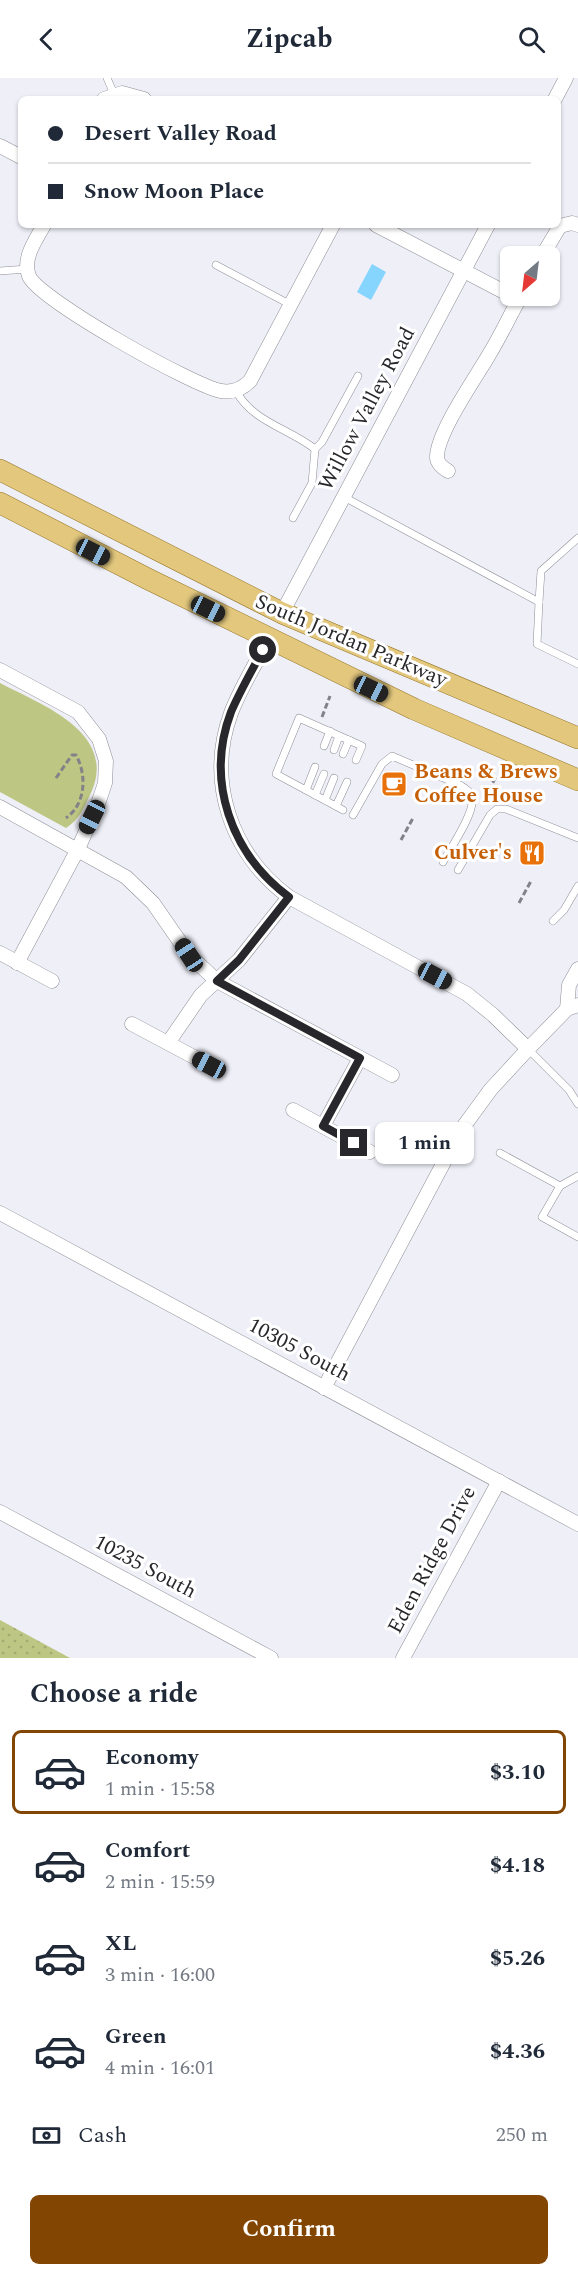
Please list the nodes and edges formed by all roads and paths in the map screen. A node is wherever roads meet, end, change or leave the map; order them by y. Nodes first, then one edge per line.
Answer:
1 (107, 78) edge
2 (566, 78) edge
3 (109, 96) edge
4 (114, 96) edge
5 (138, 96) edge
6 (557, 96) edge
7 (0, 146) edge
8 (18, 155) edge
9 (578, 225) edge
10 (561, 226) edge
11 (42, 228) edge
12 (331, 228) edge
13 (382, 228) edge
14 (486, 228) edge
15 (559, 228) edge
16 (548, 246) edge
17 (216, 265) dead end
18 (27, 269) junction
19 (0, 271) edge
20 (464, 271) junction
21 (500, 289) edge
22 (291, 305) junction
23 (511, 306) edge
24 (358, 376) dead end
25 (236, 391) junction
26 (315, 449) junction
27 (0, 470) edge
28 (448, 471) dead end
29 (344, 497) junction
30 (0, 503) edge
31 (293, 518) dead end
32 (578, 538) edge
33 (539, 602) junction
34 (282, 613) junction
35 (269, 639) junction
36 (578, 664) edge
37 (0, 670) edge
38 (330, 696) dead end
39 (321, 717) dead end
40 (330, 731) junction
41 (339, 736) junction
42 (578, 738) edge
43 (349, 740) junction
44 (324, 746) dead end
45 (334, 750) dead end
46 (343, 754) dead end
47 (356, 760) dead end
48 (315, 767) dead end
49 (324, 774) dead end
50 (56, 778) dead end
51 (334, 778) dead end
52 (578, 780) edge
53 (347, 782) dead end
54 (306, 790) junction
55 (315, 795) junction
56 (325, 800) junction
57 (0, 807) edge
58 (353, 815) dead end
59 (66, 818) dead end
60 (413, 818) dead end
61 (578, 838) edge
62 (401, 840) dead end
63 (78, 849) junction
64 (443, 862) dead end
65 (458, 870) dead end
66 (531, 881) dead end
67 (578, 886) edge
68 (289, 897) junction
69 (519, 903) dead end
70 (553, 921) dead end
71 (0, 953) edge
72 (17, 963) junction
73 (578, 969) edge
74 (52, 981) dead end
75 (217, 981) junction
76 (572, 1007) edge
77 (132, 1024) dead end
78 (168, 1043) junction
79 (528, 1049) junction
80 (360, 1058) junction
81 (209, 1065) dead end
82 (393, 1075) dead end
83 (578, 1104) edge
84 (293, 1110) dead end
85 (323, 1126) junction
86 (370, 1152) dead end
87 (500, 1153) dead end
88 (578, 1176) edge
89 (560, 1186) junction
90 (0, 1213) edge
91 (578, 1237) edge
92 (324, 1388) junction
93 (499, 1481) junction
94 (0, 1512) edge
95 (578, 1524) edge
96 (271, 1658) edge
97 (403, 1658) edge

1 - 3 lane
2 - 6 street
4 - 5 street
7 - 8 street
9 - 10 street
11 - 18 street
12 - 22 street
13 - 20 street
14 - 20 street, Willow Valley Road
15 - 16 street
17 - 22 lane
18 - 19 lane
18 - 25 street
20 - 21 street
20 - 29 street, Willow Valley Road
22 - 25 street
23 - 28 street
24 - 26 lane
25 - 26 lane
26 - 31 lane
27 - 34 main road, South Jordan Parkway
29 - 33 lane
29 - 34 street, Willow Valley Road
30 - 35 main road, South Jordan Parkway
32 - 33 lane
33 - 36 lane
34 - 42 main road, South Jordan Parkway
35 - 52 main road, South Jordan Parkway
35 - 68 street
37 - 63 street
38 - 39 path
40 - 41 lane
40 - 44 lane
40 - 54 lane
41 - 43 lane
41 - 45 lane
43 - 46 lane
43 - 47 lane
48 - 54 lane
49 - 55 lane
50 - 59 path
51 - 56 lane
53 - 56 lane
54 - 55 lane
55 - 56 lane
57 - 63 street
58 - 64 lane
60 - 62 path
61 - 65 lane
63 - 72 street
63 - 75 street
66 - 69 path
67 - 70 lane
68 - 75 street
68 - 79 street
71 - 72 street
72 - 74 street
73 - 76 street
75 - 78 street
75 - 80 street
76 - 79 street
77 - 78 street
78 - 81 street
79 - 83 lane
79 - 92 street
80 - 82 street
80 - 85 street
84 - 85 street
85 - 86 street
87 - 89 lane
88 - 89 lane
89 - 91 lane
90 - 92 street, 10305 South
92 - 93 street, 10305 South
93 - 95 street, 10305 South
93 - 97 street, Eden Ridge Drive
94 - 96 street, 10235 South

